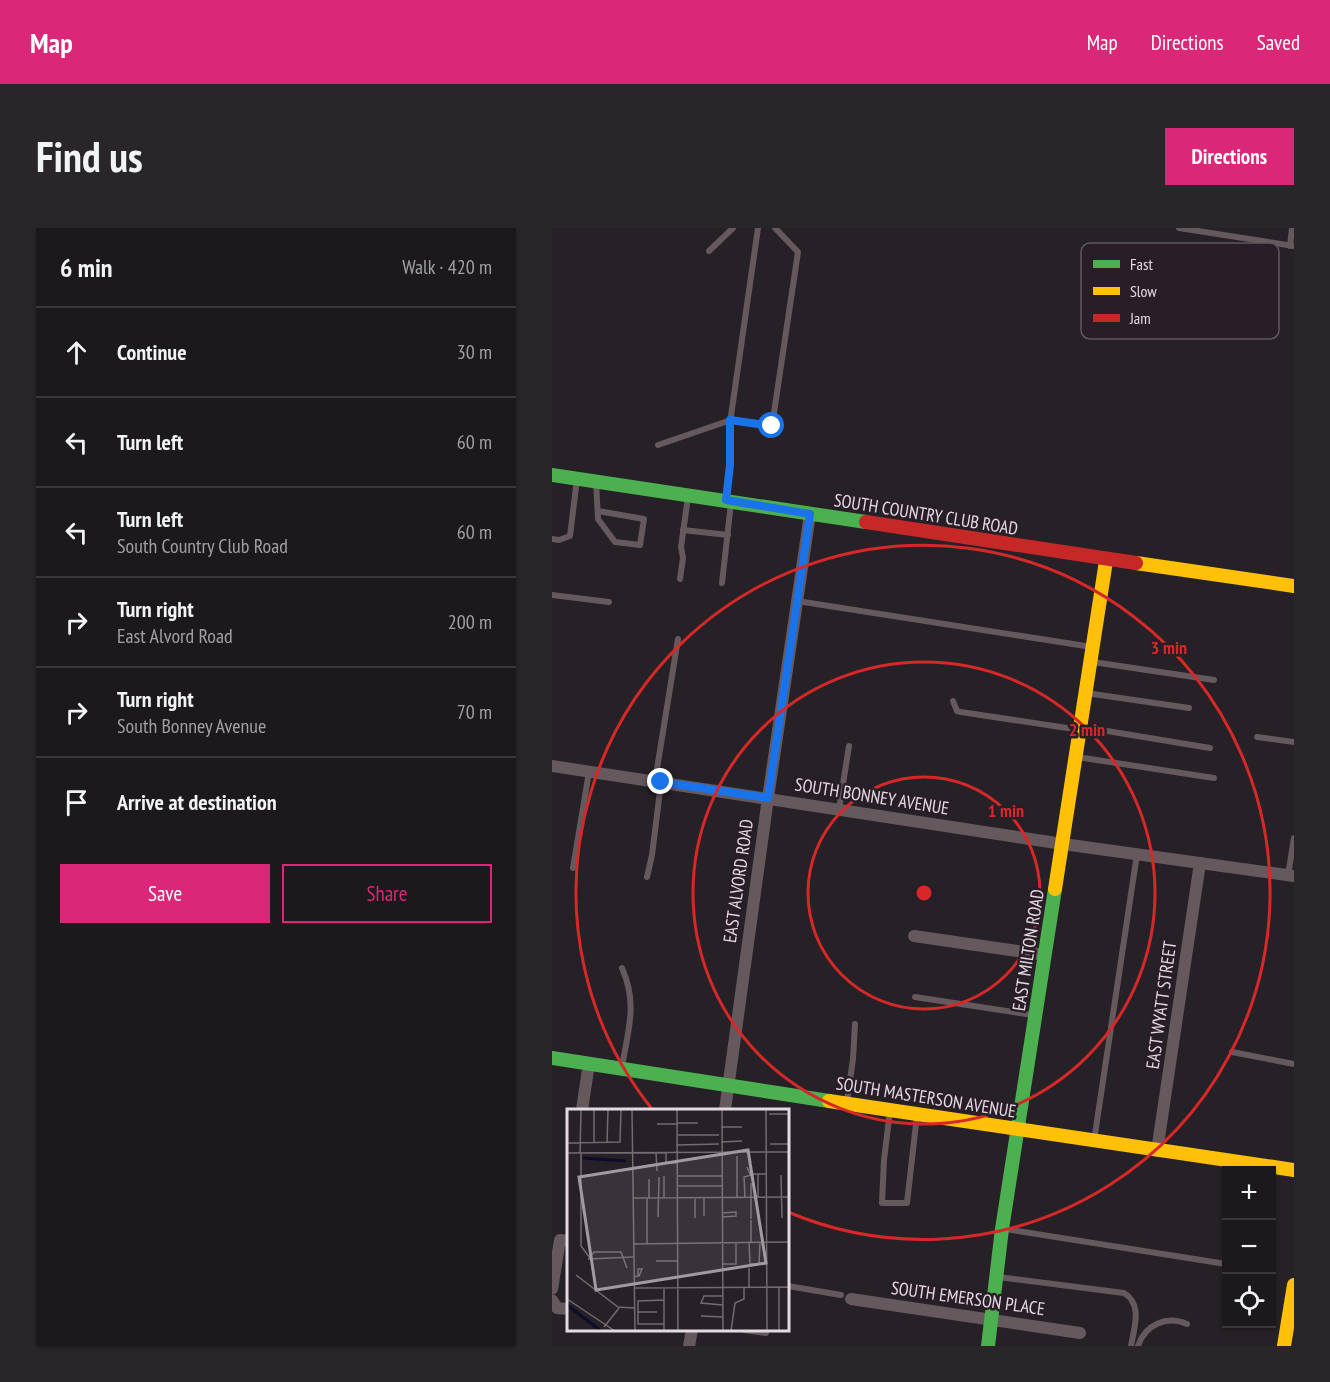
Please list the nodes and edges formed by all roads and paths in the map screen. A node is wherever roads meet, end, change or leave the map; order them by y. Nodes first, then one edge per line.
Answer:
1 (733, 228) edge
2 (758, 228) edge
3 (775, 228) edge
4 (1179, 228) edge
5 (1292, 228) edge
6 (1273, 243) edge
7 (1292, 246) edge
8 (709, 251) dead end
9 (730, 420) junction
10 (658, 445) dead end
11 (552, 475) edge
12 (577, 478) junction
13 (596, 482) junction
14 (688, 495) junction
15 (728, 501) junction
16 (598, 511) junction
17 (810, 514) junction
18 (683, 530) junction
19 (728, 535) junction
20 (552, 539) edge
21 (1106, 561) junction
22 (680, 579) dead end
23 (722, 583) dead end
24 (1294, 586) edge
25 (552, 595) edge
26 (797, 601) junction
27 (609, 602) dead end
28 (678, 639) dead end
29 (1093, 647) junction
30 (1091, 662) junction
31 (1214, 680) dead end
32 (1086, 693) junction
33 (953, 701) dead end
34 (1189, 708) dead end
35 (1080, 729) junction
36 (1257, 737) dead end
37 (1294, 742) edge
38 (849, 746) dead end
39 (1210, 748) dead end
40 (1076, 757) junction
41 (552, 766) edge
42 (589, 771) junction
43 (1214, 778) dead end
44 (658, 782) junction
45 (768, 798) junction
46 (839, 809) junction
47 (1294, 838) edge
48 (1063, 844) junction
49 (1137, 854) junction
50 (1200, 863) junction
51 (573, 868) dead end
52 (1292, 869) edge
53 (647, 877) dead end
54 (914, 936) dead end
55 (1045, 954) junction
56 (622, 968) dead end
57 (915, 997) dead end
58 (1036, 1015) junction
59 (855, 1024) dead end
60 (1232, 1052) dead end
61 (552, 1058) edge
62 (589, 1063) junction
63 (1294, 1064) edge
64 (622, 1068) junction
65 (729, 1085) junction
66 (846, 1104) junction
67 (582, 1109) edge
68 (725, 1109) edge
69 (890, 1111) junction
70 (918, 1115) junction
71 (1018, 1129) junction
72 (1094, 1141) junction
73 (1158, 1151) junction
74 (1294, 1170) edge
75 (1002, 1229) junction
76 (567, 1241) edge
77 (1222, 1263) edge
78 (997, 1277) junction
79 (1294, 1285) edge
80 (789, 1286) edge
81 (552, 1289) edge
82 (846, 1297) joint
83 (552, 1300) edge
84 (567, 1310) edge
85 (992, 1320) junction
86 (1187, 1324) dead end
87 (692, 1331) edge
88 (754, 1331) edge
89 (765, 1333) dead end
90 (1080, 1333) dead end
91 (689, 1346) edge
92 (988, 1346) edge
93 (1131, 1346) edge
94 (1138, 1346) edge
95 (1284, 1346) edge

1 - 8 lane
2 - 9 lane
3 - 9 lane
4 - 6 lane
5 - 7 lane
9 - 10 lane
9 - 15 lane
11 - 12 street, SOUTH COUNTRY CLUB ROAD
12 - 13 street, SOUTH COUNTRY CLUB ROAD
12 - 20 lane
13 - 14 street, SOUTH COUNTRY CLUB ROAD
13 - 16 lane
14 - 15 street, SOUTH COUNTRY CLUB ROAD
14 - 18 lane
15 - 17 street, SOUTH COUNTRY CLUB ROAD
15 - 19 lane
16 - 16 lane
17 - 21 street, SOUTH COUNTRY CLUB ROAD
17 - 26 street, EAST ALVORD ROAD
18 - 19 lane
18 - 22 lane
19 - 23 lane
21 - 24 street, SOUTH COUNTRY CLUB ROAD
21 - 29 street, EAST MILTON ROAD
25 - 27 lane
26 - 29 lane
26 - 45 street, EAST ALVORD ROAD
28 - 44 lane
29 - 30 street, EAST MILTON ROAD
30 - 31 lane
30 - 32 street, EAST MILTON ROAD
32 - 34 lane
32 - 35 street, EAST MILTON ROAD
33 - 35 lane
35 - 39 lane
35 - 40 street, EAST MILTON ROAD
36 - 37 lane
38 - 46 lane
40 - 43 lane
40 - 48 street, EAST MILTON ROAD
41 - 42 street, SOUTH BONNEY AVENUE
42 - 44 street, SOUTH BONNEY AVENUE
42 - 51 lane
44 - 45 street, SOUTH BONNEY AVENUE
44 - 53 lane
45 - 46 street, SOUTH BONNEY AVENUE
45 - 65 street, EAST ALVORD ROAD
46 - 48 street, SOUTH BONNEY AVENUE
47 - 52 lane
48 - 49 street, SOUTH BONNEY AVENUE
48 - 55 street, EAST MILTON ROAD
49 - 50 street, SOUTH BONNEY AVENUE
49 - 72 lane
50 - 52 street, SOUTH BONNEY AVENUE
50 - 73 street, EAST WYATT STREET
54 - 55 street
55 - 58 street, EAST MILTON ROAD
56 - 64 lane
57 - 58 lane
58 - 71 street, EAST MILTON ROAD
59 - 66 lane
60 - 63 lane
61 - 62 street, SOUTH MASTERSON AVENUE
62 - 64 street, SOUTH MASTERSON AVENUE
62 - 67 street
64 - 65 street, SOUTH MASTERSON AVENUE
65 - 66 street, SOUTH MASTERSON AVENUE
65 - 68 street, EAST ALVORD ROAD
66 - 69 street, SOUTH MASTERSON AVENUE
69 - 70 street, SOUTH MASTERSON AVENUE
69 - 70 lane
70 - 71 street, SOUTH MASTERSON AVENUE
71 - 72 street, SOUTH MASTERSON AVENUE
71 - 75 street, EAST MILTON ROAD
72 - 73 street, SOUTH MASTERSON AVENUE
73 - 74 street, SOUTH MASTERSON AVENUE
75 - 77 lane
75 - 78 street, EAST MILTON ROAD
76 - 81 street
78 - 85 street, EAST MILTON ROAD
78 - 93 lane
79 - 95 street
80 - 82 lane
82 - 85 street, SOUTH EMERSON PLACE
83 - 84 street
85 - 90 street, SOUTH EMERSON PLACE
85 - 92 street, EAST MILTON ROAD
86 - 94 lane
87 - 91 street
88 - 89 lane

